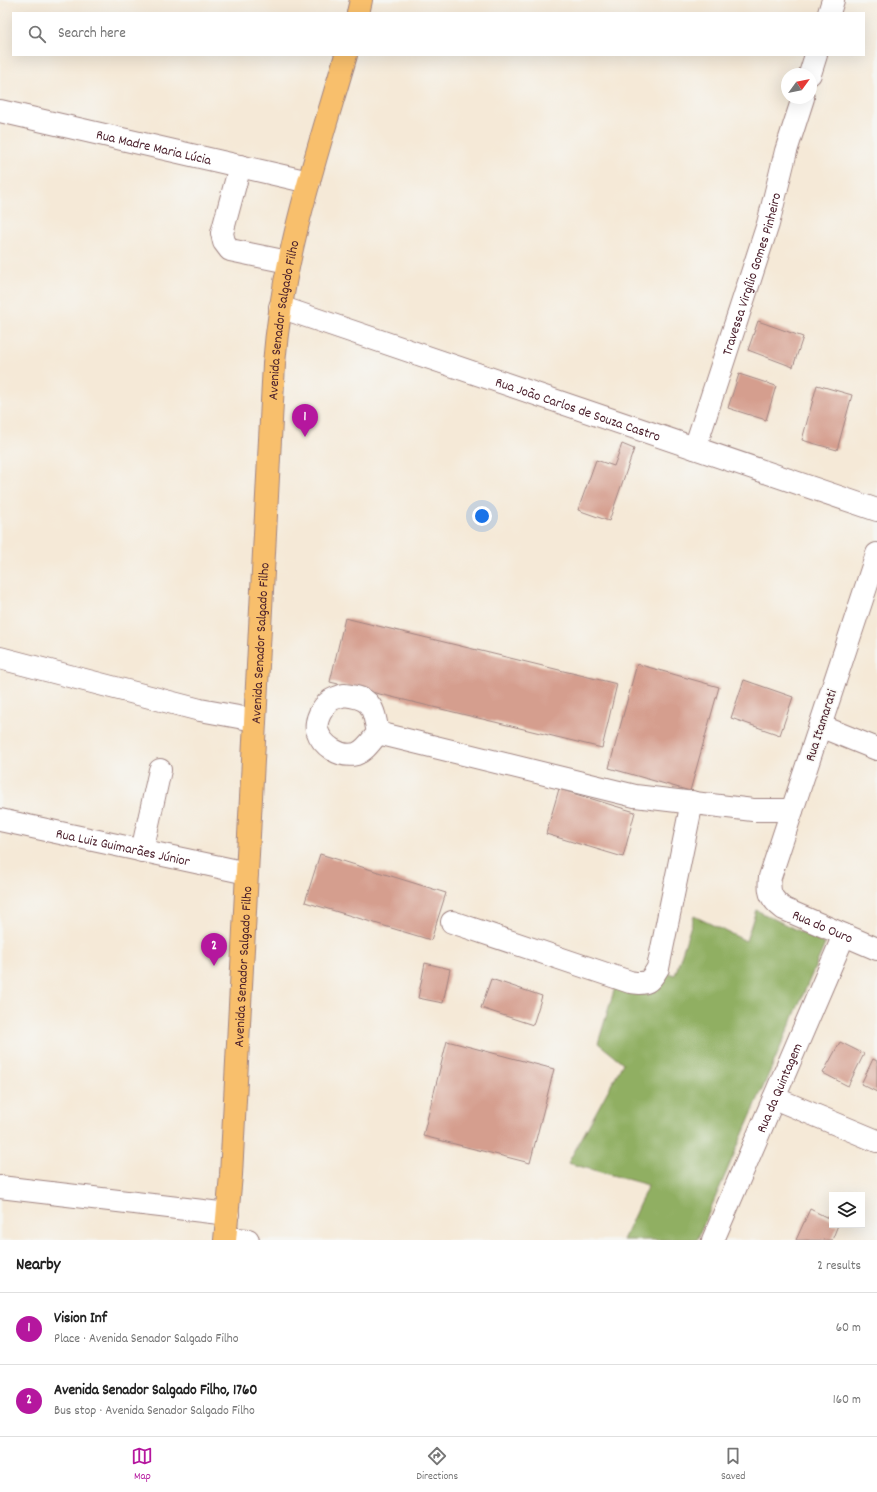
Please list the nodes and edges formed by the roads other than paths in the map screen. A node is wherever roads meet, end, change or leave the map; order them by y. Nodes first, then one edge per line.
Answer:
1 (361, 0) edge
2 (834, 0) edge
3 (358, 12) edge
4 (829, 12) edge
5 (346, 56) edge
6 (816, 56) edge
7 (812, 68) edge
8 (801, 104) edge
9 (0, 111) edge
10 (240, 166) junction
11 (309, 182) junction
12 (288, 262) junction
13 (280, 307) junction
14 (695, 448) junction
15 (877, 510) edge
16 (877, 554) edge
17 (0, 658) edge
18 (255, 720) junction
19 (820, 726) junction
20 (378, 733) dead end
21 (877, 749) edge
22 (160, 770) dead end
23 (692, 802) junction
24 (792, 810) junction
25 (0, 820) edge
26 (142, 850) junction
27 (247, 873) junction
28 (772, 897) joint
29 (452, 922) dead end
30 (844, 935) junction
31 (877, 949) edge
32 (774, 1098) junction
33 (877, 1141) edge
34 (0, 1187) edge
35 (228, 1214) junction
36 (226, 1239) edge
37 (248, 1240) edge
38 (713, 1240) edge

1 - 3 main road
2 - 4 street
5 - 11 main road, Avenida Senador Salgado Filho
6 - 7 street
8 - 14 street, Travessa Virgílio Gomes Pinheiro
9 - 10 street, Rua Madre Maria Lúcia
10 - 11 street, Rua Madre Maria Lúcia
10 - 12 street
11 - 12 main road, Avenida Senador Salgado Filho
12 - 13 main road, Avenida Senador Salgado Filho
13 - 14 street, Rua João Carlos de Souza Castro
13 - 18 main road, Avenida Senador Salgado Filho
14 - 15 street, Rua João Carlos de Souza Castro
16 - 19 street, Rua Itamarati
17 - 18 street
18 - 27 main road, Avenida Senador Salgado Filho
19 - 21 street
19 - 24 street, Rua Itamarati
20 - 23 street
22 - 26 street
23 - 24 street
23 - 29 street
24 - 28 street, Rua Itamarati
25 - 26 street, Rua Luiz Guimarães Júnior
26 - 27 street, Rua Luiz Guimarães Júnior
27 - 35 main road, Avenida Senador Salgado Filho
28 - 30 street, Rua do Ouro
30 - 31 street, Rua do Ouro
30 - 32 street, Rua da Quintagem
32 - 33 street
32 - 38 street, Rua da Quintagem
34 - 35 street
35 - 36 main road, Avenida Senador Salgado Filho
36 - 37 street

